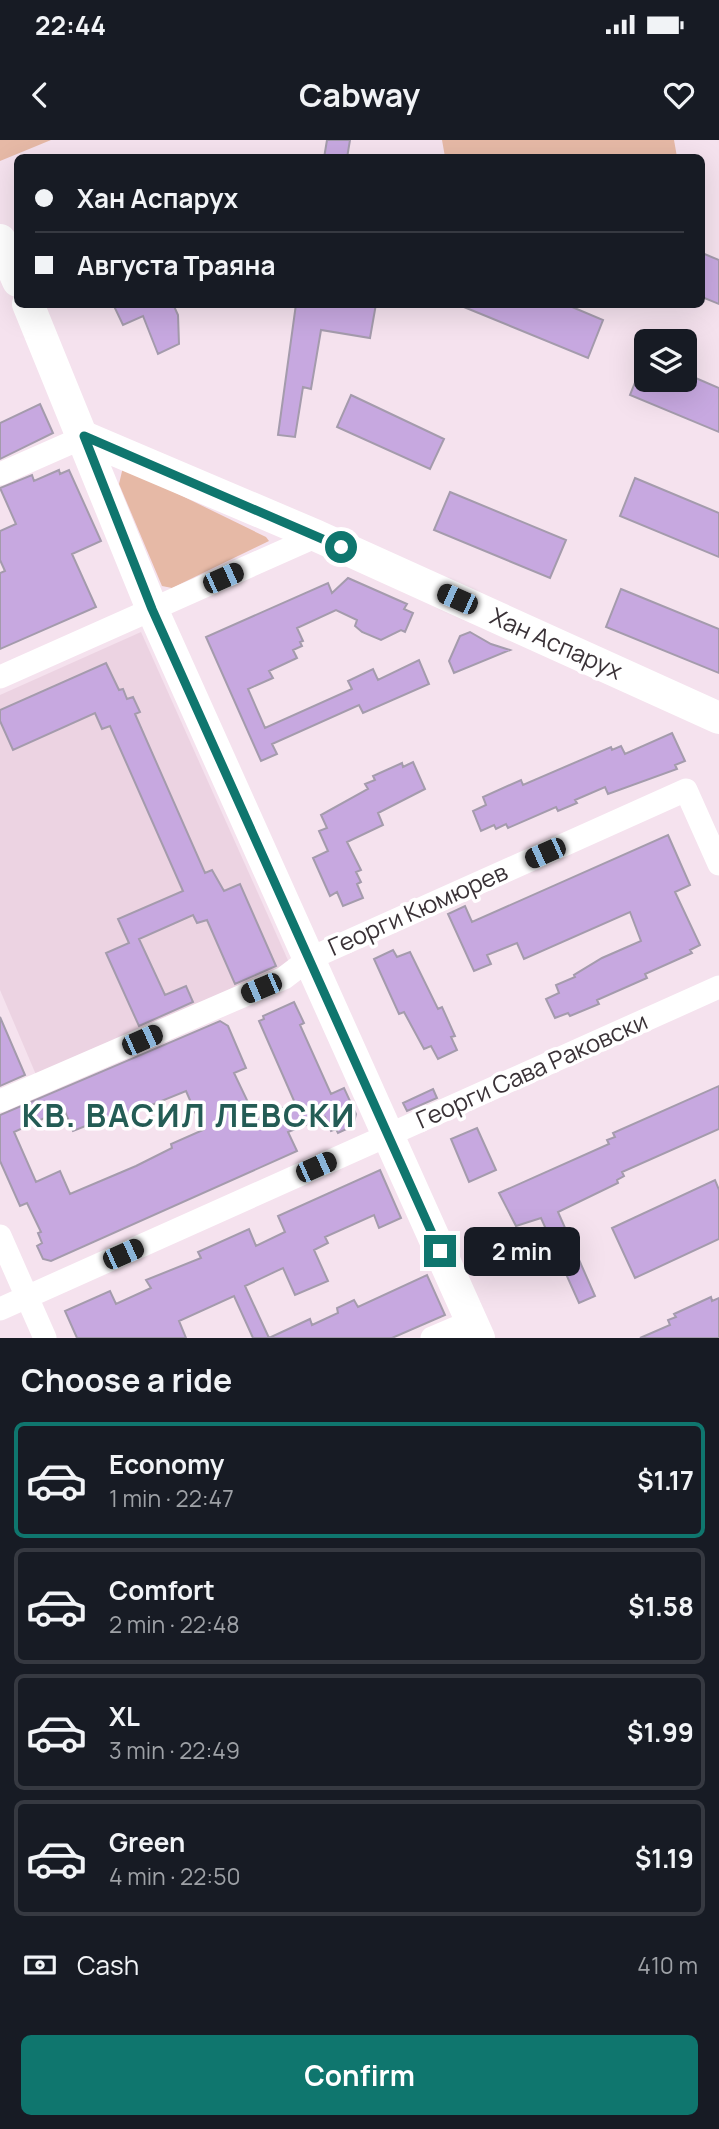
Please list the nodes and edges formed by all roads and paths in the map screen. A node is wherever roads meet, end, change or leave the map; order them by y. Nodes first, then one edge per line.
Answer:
1 (30, 308) edge
2 (84, 436) junction
3 (0, 474) edge
4 (317, 536) junction
5 (152, 609) junction
6 (0, 677) edge
7 (719, 718) edge
8 (719, 864) edge
9 (309, 959) junction
10 (719, 987) edge
11 (0, 1101) edge
12 (388, 1135) junction
13 (0, 1236) edge
14 (27, 1297) junction
15 (0, 1309) edge
16 (475, 1329) edge
17 (45, 1338) edge
18 (432, 1338) edge

1 - 2 street
2 - 3 street
2 - 4 street, Хан Аспарух
2 - 5 street
4 - 5 street
4 - 7 street, Хан Аспарух
5 - 6 street
5 - 9 street
8 - 9 street, Георги Кюмюрев
9 - 11 street, Георги Кюмюрев
9 - 12 street
10 - 12 street, Георги Сава Раковски
12 - 14 street, Георги Сава Раковски
12 - 16 street
13 - 14 street
14 - 15 street, Георги Сава Раковски
14 - 17 street
16 - 18 street

